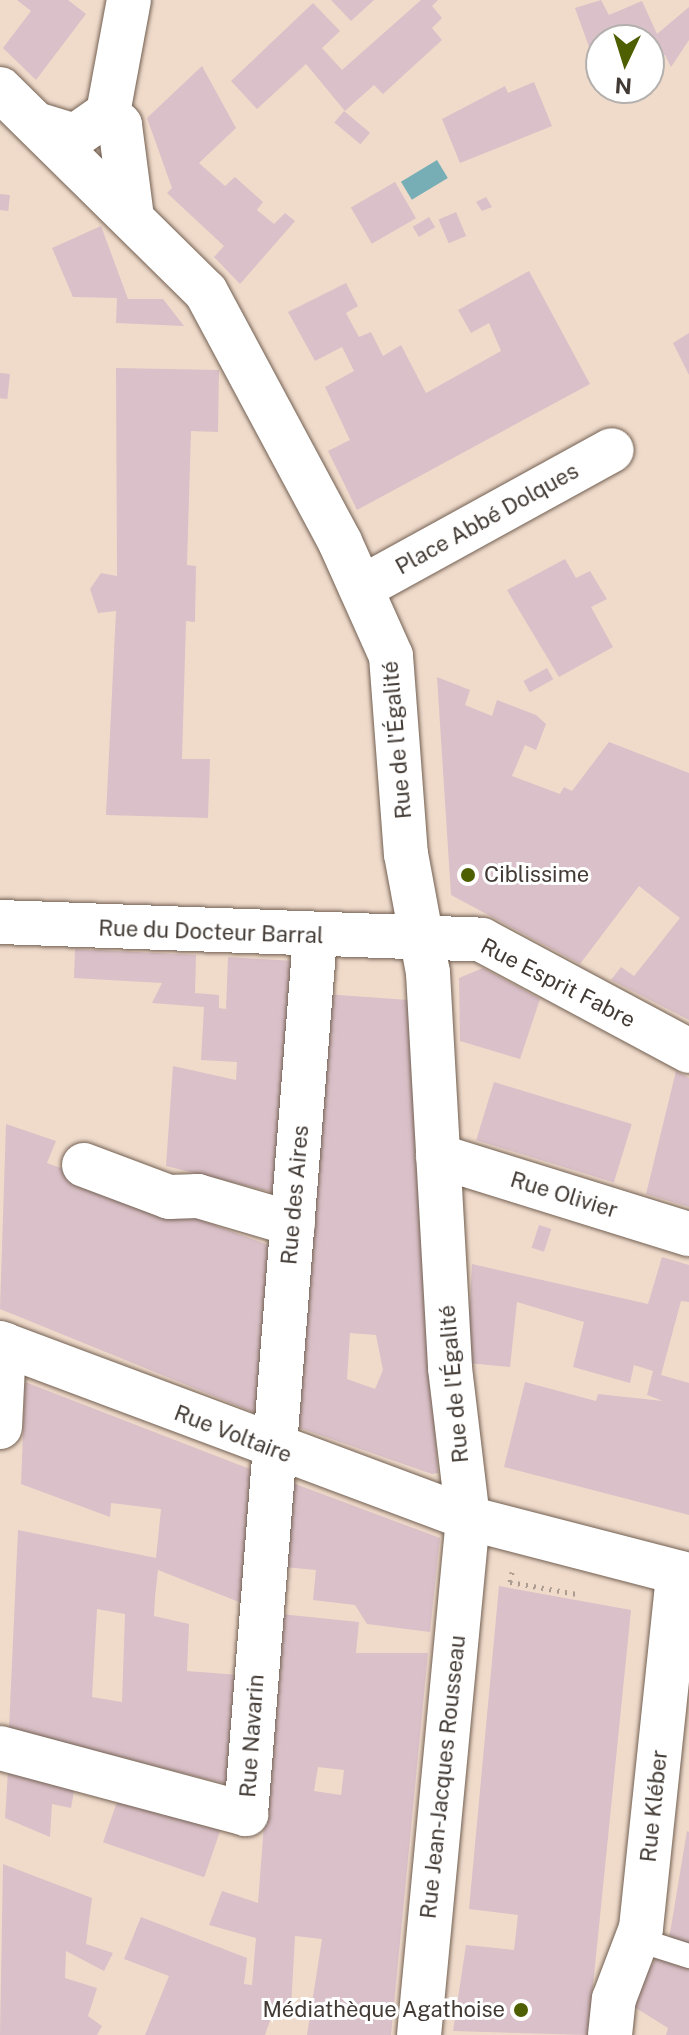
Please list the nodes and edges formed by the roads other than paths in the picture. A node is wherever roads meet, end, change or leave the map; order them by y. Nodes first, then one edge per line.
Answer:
1 (129, 0) edge
2 (0, 89) edge
3 (108, 113) junction
4 (36, 124) junction
5 (132, 218) junction
6 (612, 450) dead end
7 (361, 588) junction
8 (0, 922) edge
9 (315, 938) junction
10 (421, 938) junction
11 (689, 1051) edge
12 (438, 1156) junction
13 (84, 1165) dead end
14 (293, 1224) junction
15 (689, 1234) edge
16 (2, 1344) edge
17 (0, 1427) edge
18 (273, 1451) junction
19 (468, 1518) junction
20 (684, 1574) edge
21 (0, 1748) edge
22 (673, 1789) edge
23 (636, 1939) junction
24 (689, 1956) edge
25 (419, 2035) edge
26 (610, 2035) edge

1 - 3 street
2 - 4 street, Rue de l'Égalité
3 - 4 street
3 - 5 street
4 - 5 street, Rue de l'Égalité
5 - 7 street, Rue de l'Égalité
6 - 7 street, Place Abbé Dolques
7 - 10 street, Rue de l'Égalité
8 - 9 street, Rue du Docteur Barral
9 - 10 street, Rue du Docteur Barral
9 - 14 street, Rue des Aires
10 - 11 street, Rue Esprit Fabre
10 - 12 street, Rue de l'Égalité
12 - 15 street, Rue Olivier
12 - 19 street, Rue de l'Égalité
13 - 14 street
14 - 18 street, Rue des Aires
16 - 17 street
16 - 18 street, Rue Voltaire
18 - 19 street, Rue Voltaire
18 - 21 street, Rue Navarin
19 - 20 street, Rue Voltaire
19 - 25 street, Rue Jean-Jacques Rousseau
20 - 22 street, Rue Kléber
22 - 23 street, Rue Kléber
23 - 24 lane
23 - 26 street, Rue Kléber

